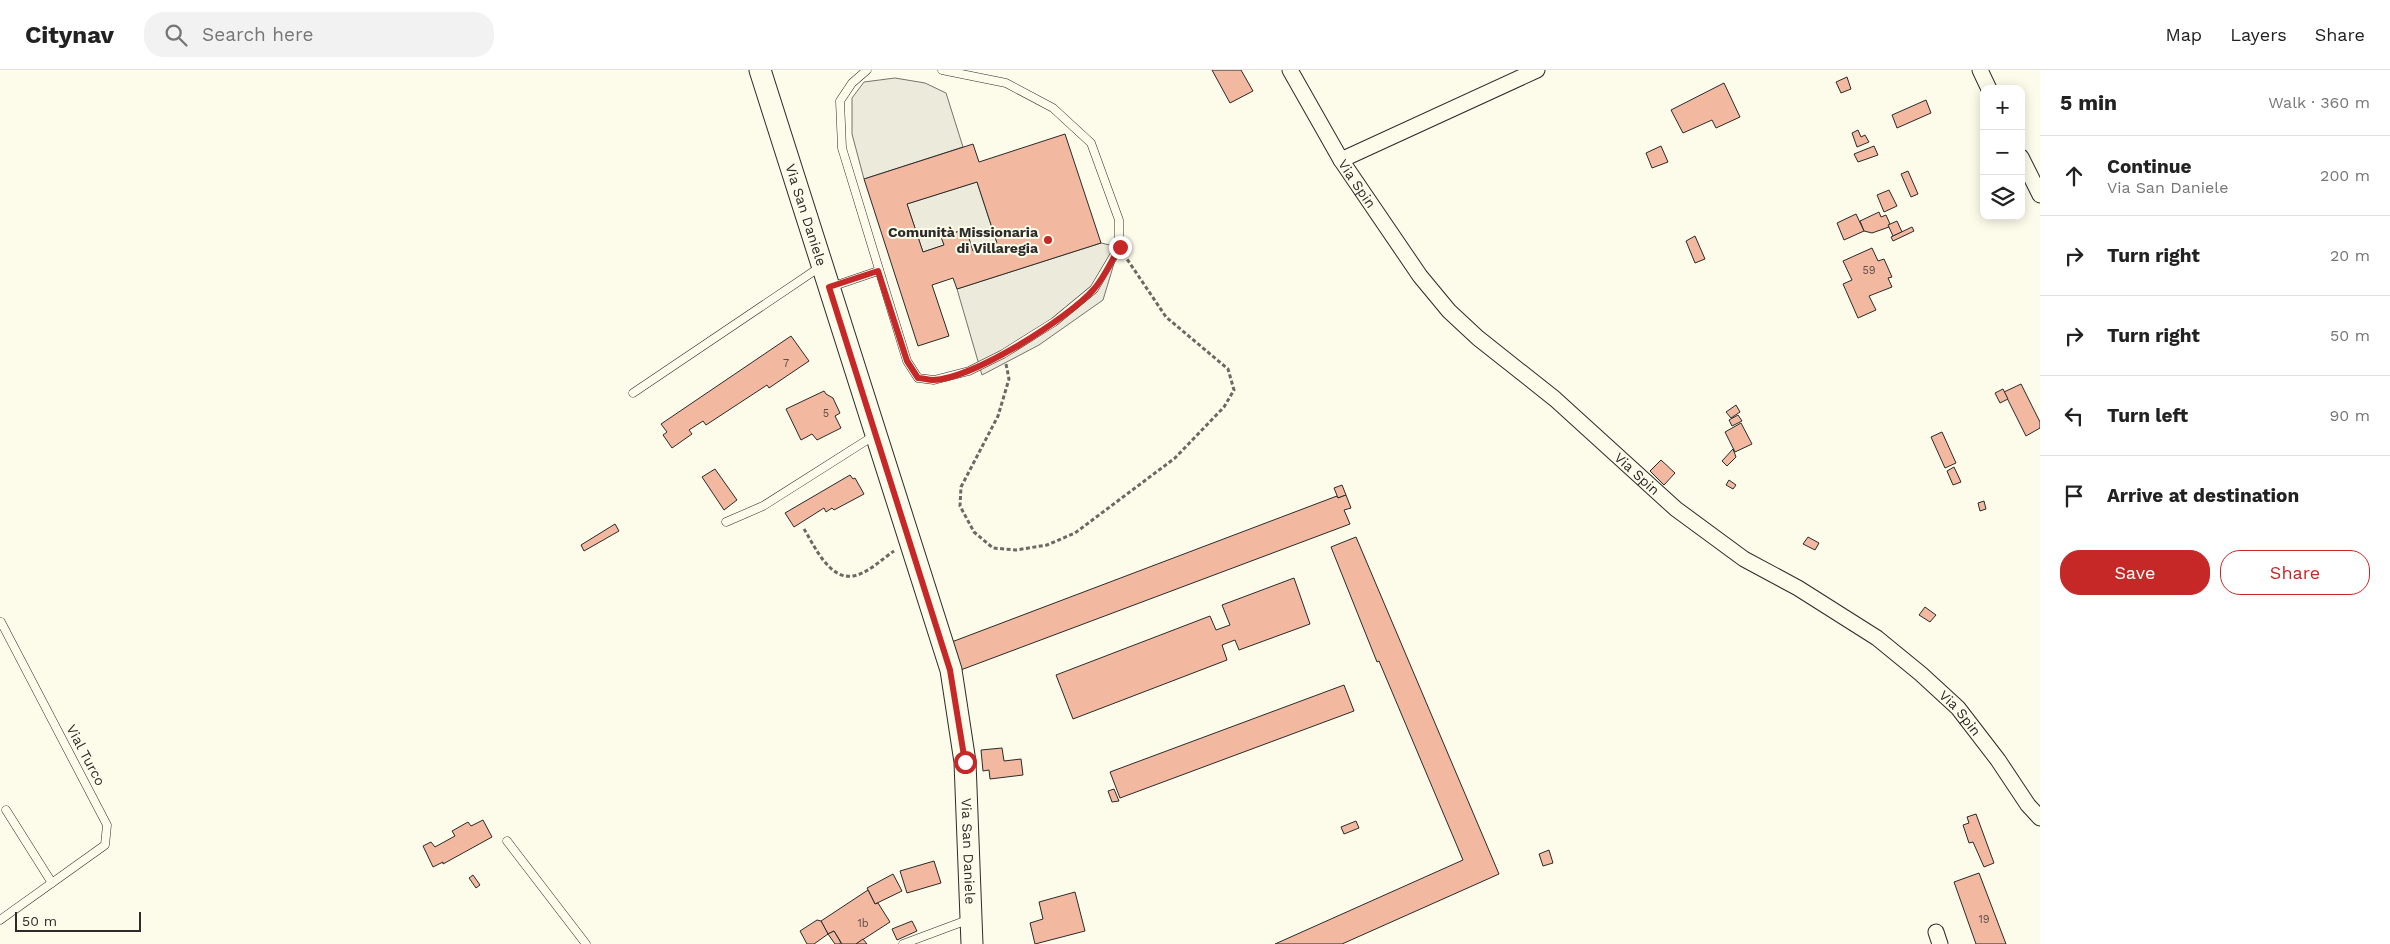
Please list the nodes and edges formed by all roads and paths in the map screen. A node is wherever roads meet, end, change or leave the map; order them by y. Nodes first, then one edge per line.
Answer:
1 (760, 70) edge
2 (867, 70) edge
3 (942, 70) edge
4 (1290, 70) edge
5 (1537, 70) edge
6 (1980, 70) edge
7 (1987, 85) edge
8 (1341, 160) junction
9 (2025, 165) edge
10 (2040, 195) edge
11 (1120, 247) junction
12 (822, 265) junction
13 (878, 271) junction
14 (829, 287) junction
15 (1003, 354) junction
16 (633, 393) dead end
17 (876, 434) junction
18 (726, 522) dead end
19 (804, 529) dead end
20 (911, 540) junction
21 (1, 622) dead end
22 (6, 810) dead end
23 (2040, 818) edge
24 (507, 841) dead end
25 (52, 883) junction
26 (972, 918) junction
27 (0, 920) edge
28 (586, 944) edge
29 (903, 944) edge
30 (972, 944) edge

1 - 12 street, Via San Daniele
2 - 13 lane
3 - 11 lane
4 - 8 street, Via Spin
5 - 8 street
6 - 7 street
8 - 23 street, Via Spin
9 - 10 street
11 - 15 lane
11 - 15 path
12 - 14 street, Via San Daniele
12 - 16 lane
13 - 14 lane
13 - 15 lane
14 - 17 street, Via San Daniele
17 - 18 lane
17 - 20 street, Via San Daniele
19 - 20 path
20 - 26 street, Via San Daniele
21 - 25 lane, Vial Turco
22 - 25 lane
24 - 28 lane
25 - 27 lane, Vial Turco
26 - 29 lane
26 - 30 street, Via San Daniele

